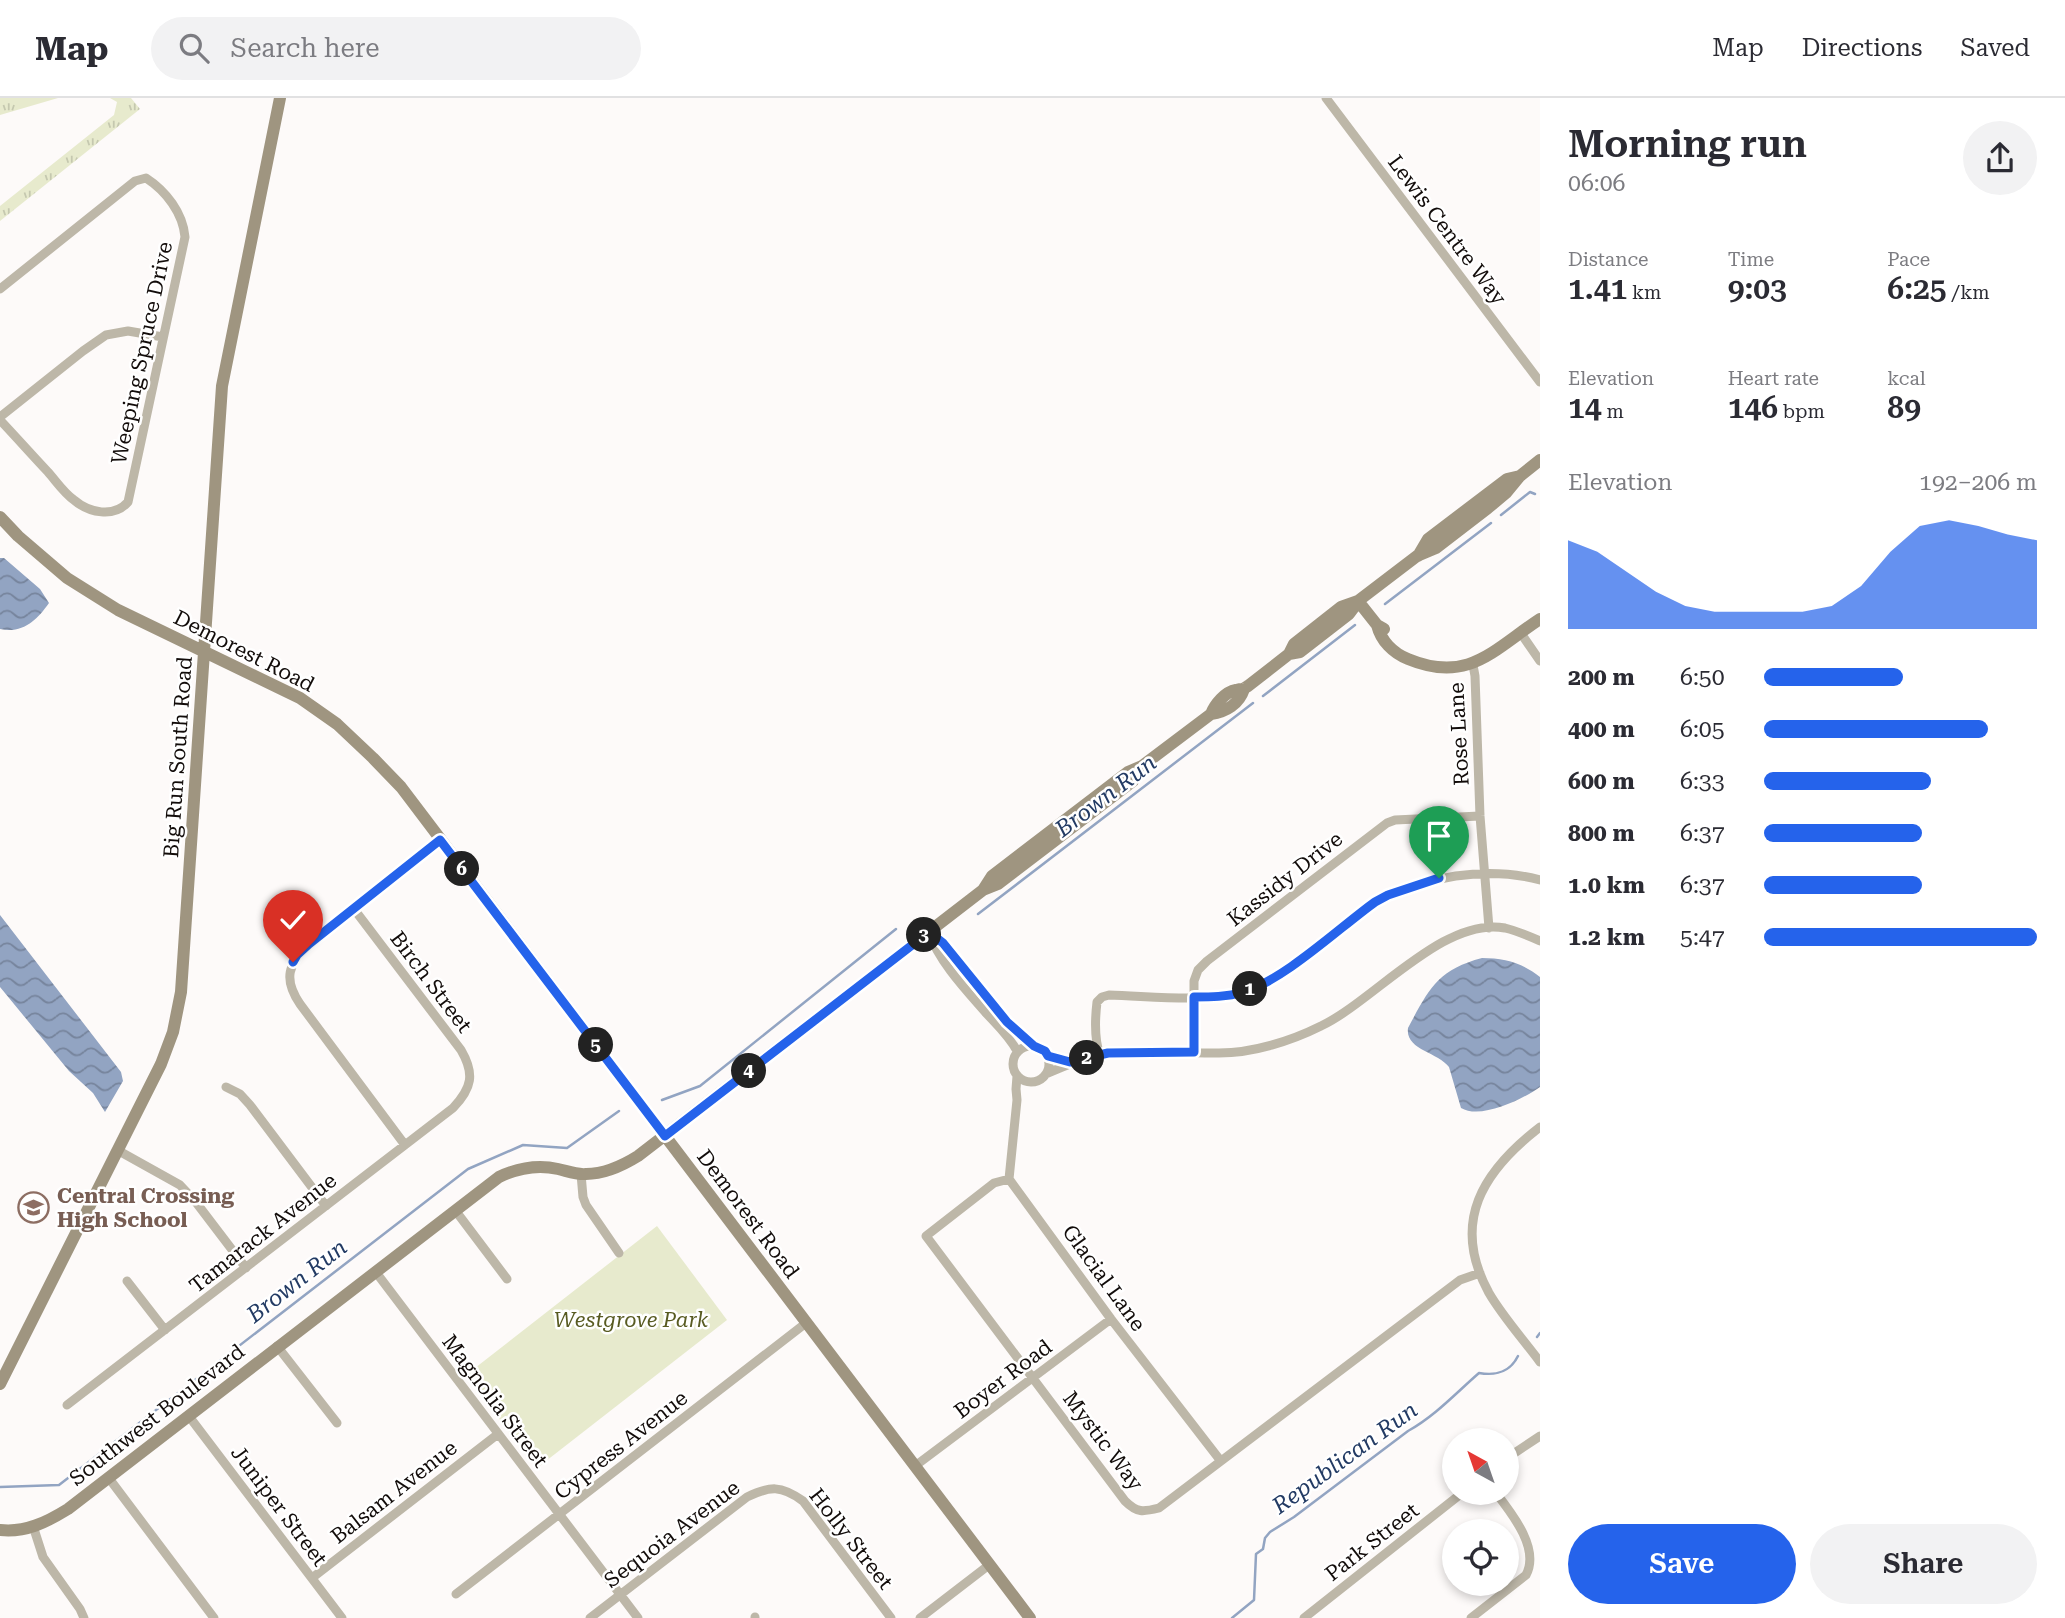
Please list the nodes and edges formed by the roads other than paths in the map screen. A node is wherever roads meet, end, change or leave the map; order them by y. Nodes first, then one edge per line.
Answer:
1 (280, 98) edge
2 (1326, 98) edge
3 (0, 289) edge
4 (163, 337) junction
5 (1540, 382) edge
6 (0, 418) edge
7 (1540, 460) edge
8 (3, 526) edge
9 (1358, 601) junction
10 (1539, 621) edge
11 (1520, 632) junction
12 (205, 652) junction
13 (1540, 661) edge
14 (1473, 665) junction
15 (1480, 816) junction
16 (440, 840) junction
17 (1485, 873) junction
18 (1540, 880) edge
19 (354, 909) junction
20 (1489, 928) junction
21 (929, 932) junction
22 (1540, 941) edge
23 (1194, 997) junction
24 (1034, 1046) junction
25 (1017, 1051) junction
26 (1194, 1052) junction
27 (1100, 1055) junction
28 (1048, 1056) junction
29 (1070, 1062) junction
30 (1046, 1074) junction
31 (1017, 1076) junction
32 (470, 1081) joint
33 (1031, 1082) junction
34 (226, 1087) dead end
35 (1017, 1100) junction
36 (1540, 1128) edge
37 (665, 1136) junction
38 (405, 1145) junction
39 (118, 1151) junction
40 (581, 1174) junction
41 (1009, 1179) junction
42 (326, 1206) junction
43 (455, 1210) junction
44 (619, 1253) dead end
45 (246, 1268) junction
46 (375, 1271) junction
47 (1480, 1273) junction
48 (508, 1279) dead end
49 (127, 1281) dead end
50 (1111, 1319) junction
51 (806, 1323) junction
52 (165, 1329) junction
53 (277, 1346) junction
54 (1540, 1362) edge
55 (1033, 1378) junction
56 (0, 1384) edge
57 (67, 1405) dead end
58 (188, 1415) junction
59 (337, 1423) dead end
60 (498, 1434) junction
61 (1540, 1436) edge
62 (1519, 1450) edge
63 (1220, 1460) junction
64 (915, 1466) junction
65 (108, 1477) junction
66 (780, 1488) joint
67 (1447, 1505) edge
68 (1505, 1505) edge
69 (559, 1515) junction
70 (33, 1526) junction
71 (0, 1530) edge
72 (989, 1565) junction
73 (312, 1578) junction
74 (456, 1594) dead end
75 (620, 1595) junction
76 (84, 1618) edge
77 (214, 1618) edge
78 (342, 1618) edge
79 (590, 1618) edge
80 (638, 1618) edge
81 (891, 1618) edge
82 (920, 1618) edge
83 (1030, 1618) edge
84 (1304, 1618) edge
85 (1471, 1618) edge

1 - 12 street, Big Run South Road
2 - 5 street, Lewis Centre Way
3 - 4 street, Weeping Spruce Drive
4 - 6 street
4 - 6 street, Weeping Spruce Drive
7 - 9 street, Southwest Boulevard
8 - 12 street, Demorest Road
9 - 14 street
9 - 21 street, Southwest Boulevard
10 - 11 street
11 - 13 street
11 - 14 street
12 - 16 street, Demorest Road
12 - 39 street, Big Run South Road
14 - 15 street, Rose Lane
15 - 17 street, Rose Lane
15 - 23 street, Kassidy Drive
16 - 19 street
16 - 37 street, Demorest Road
17 - 18 street
17 - 20 street, Rose Lane
17 - 23 street
19 - 32 street, Birch Street
19 - 38 street
20 - 22 street
20 - 26 street
21 - 24 street
21 - 25 street
21 - 37 street, Southwest Boulevard
23 - 26 street, Kassidy Drive
23 - 27 street
24 - 25 street
24 - 28 street
25 - 31 street
26 - 27 street
27 - 29 street
28 - 29 street
28 - 30 street
29 - 30 street
30 - 33 street
31 - 33 street
31 - 35 street
32 - 38 street, Tamarack Avenue
33 - 35 street
34 - 42 street
35 - 41 street
36 - 47 street
37 - 40 street, Southwest Boulevard
37 - 51 street, Demorest Road
38 - 42 street, Tamarack Avenue
39 - 45 street
39 - 56 street, Big Run South Road
40 - 43 street, Southwest Boulevard
40 - 44 street
41 - 50 street, Glacial Lane
41 - 55 street, Mystic Way
42 - 45 street, Tamarack Avenue
43 - 46 street, Southwest Boulevard
43 - 48 street
45 - 52 street, Tamarack Avenue
46 - 53 street, Southwest Boulevard
46 - 60 street, Magnolia Street
47 - 54 street
47 - 63 street, Mystic Way
49 - 52 street
50 - 55 street, Boyer Road
50 - 63 street, Glacial Lane
51 - 64 street, Demorest Road
51 - 69 street, Cypress Avenue
52 - 57 street, Tamarack Avenue
53 - 58 street, Southwest Boulevard
53 - 59 street
55 - 63 street, Mystic Way
55 - 64 street, Boyer Road
58 - 65 street, Southwest Boulevard
58 - 73 street, Juniper Street
60 - 69 street, Magnolia Street
60 - 73 street, Balsam Avenue
61 - 62 street
64 - 72 street, Demorest Road
65 - 70 street, Southwest Boulevard
65 - 77 street
66 - 75 street, Sequoia Avenue
66 - 81 street, Holly Street
67 - 84 street, Park Street
68 - 85 street
69 - 74 street, Cypress Avenue
69 - 75 street, Magnolia Street
70 - 71 street, Southwest Boulevard
70 - 76 street
72 - 82 street
72 - 83 street, Demorest Road
73 - 78 street, Juniper Street
75 - 79 street, Sequoia Avenue
75 - 80 street, Magnolia Street

